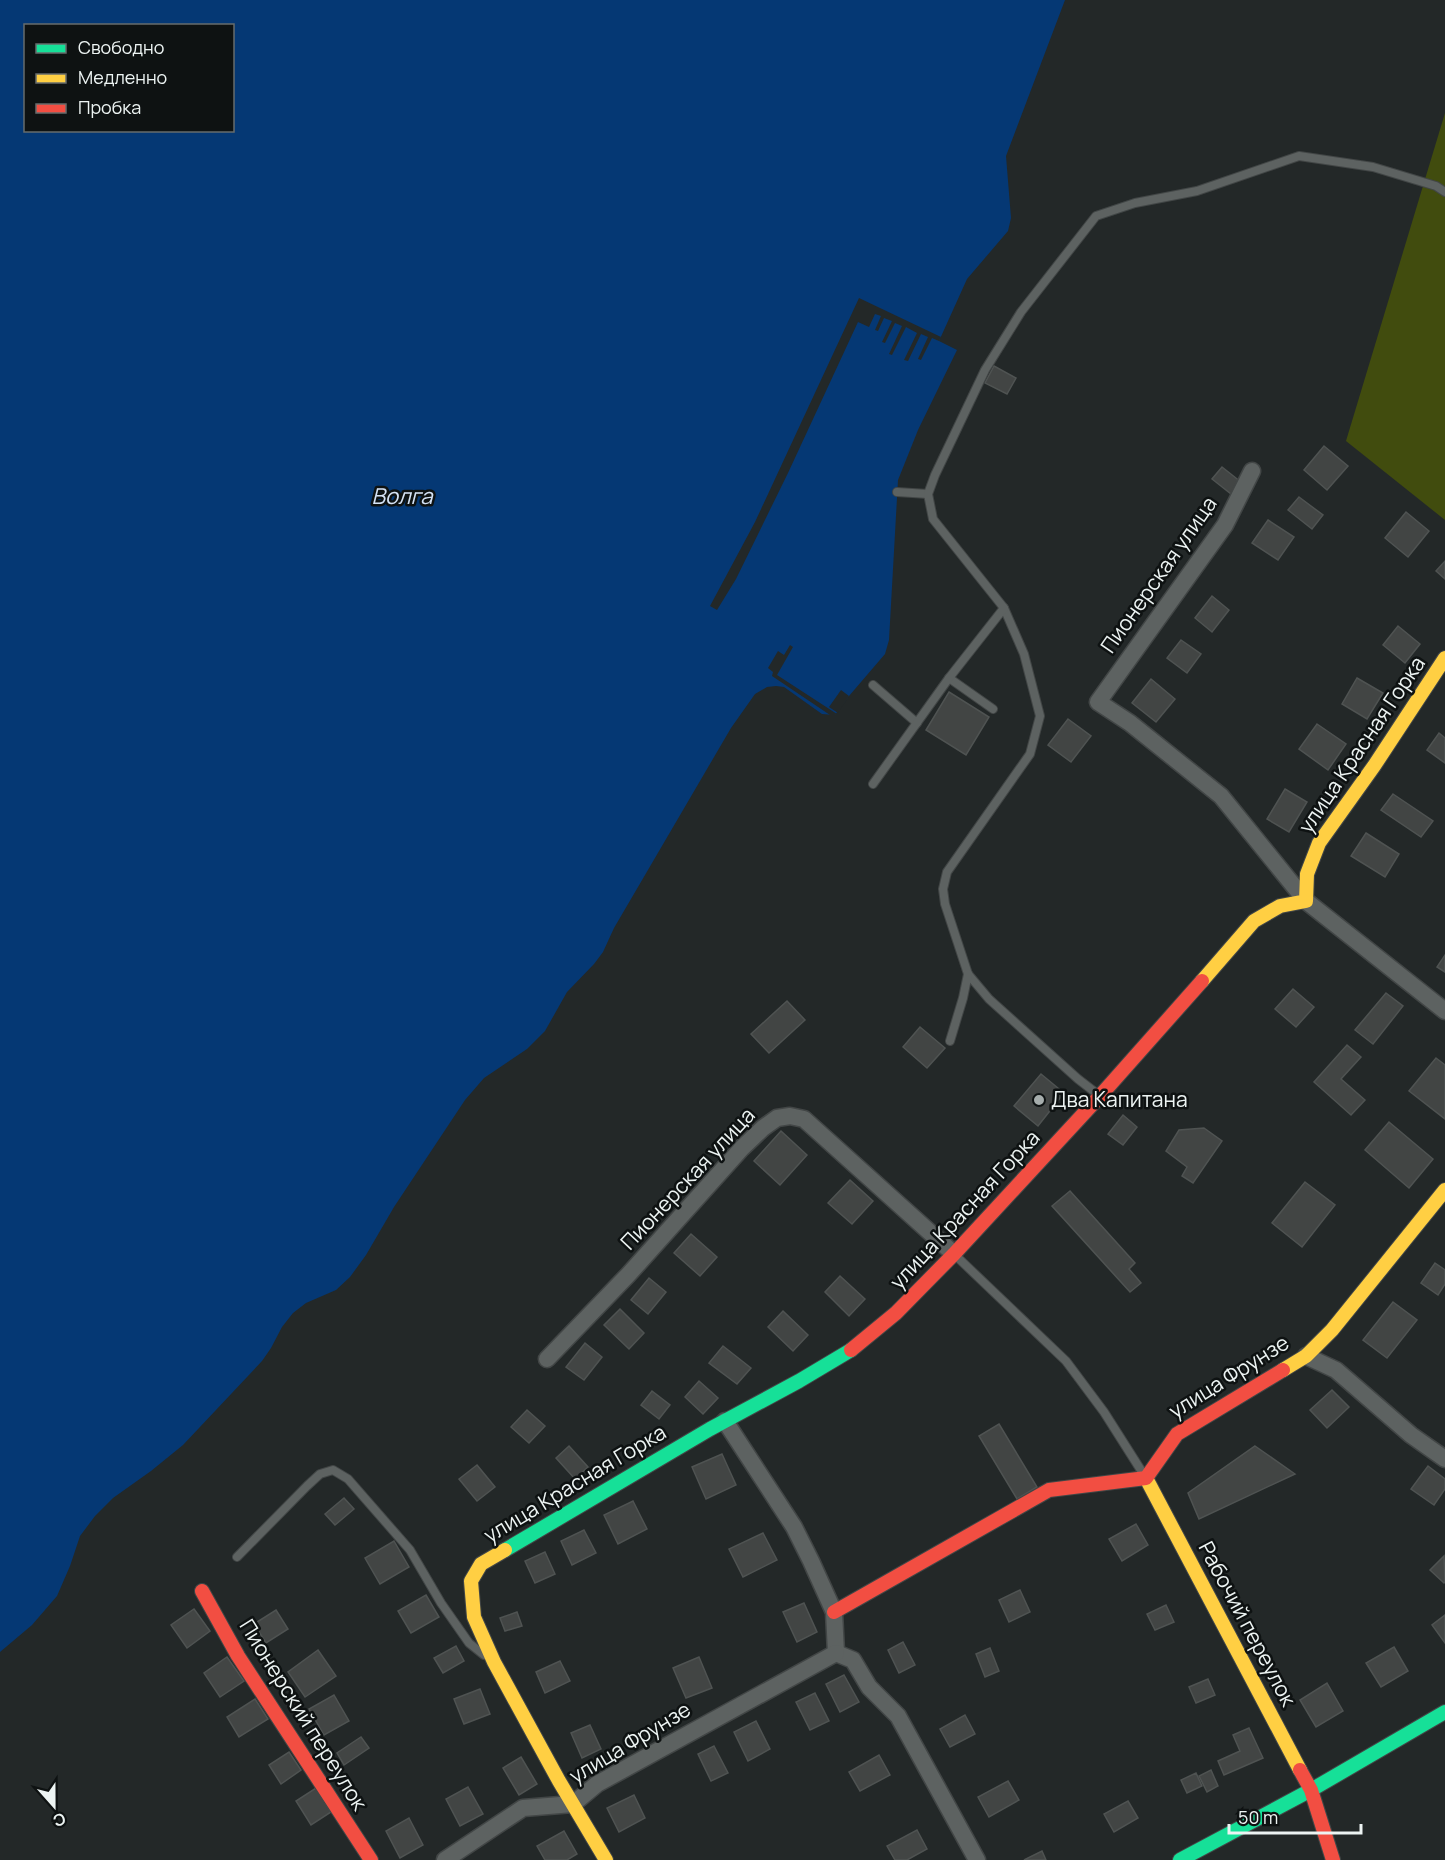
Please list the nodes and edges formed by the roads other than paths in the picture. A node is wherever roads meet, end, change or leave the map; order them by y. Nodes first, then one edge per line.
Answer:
1 (1445, 192) edge
2 (1252, 471) dead end
3 (897, 492) dead end
4 (928, 494) junction
5 (1004, 608) junction
6 (1445, 658) edge
7 (948, 678) junction
8 (873, 685) dead end
9 (993, 709) dead end
10 (916, 723) junction
11 (873, 784) dead end
12 (1306, 902) junction
13 (968, 974) junction
14 (1445, 1011) edge
15 (950, 1041) dead end
16 (1100, 1096) junction
17 (1445, 1191) edge
18 (954, 1254) junction
19 (1305, 1356) junction
20 (547, 1359) dead end
21 (725, 1420) junction
22 (1445, 1459) edge
23 (1146, 1478) junction
24 (237, 1557) dead end
25 (202, 1591) dead end
26 (834, 1612) junction
27 (836, 1653) junction
28 (494, 1662) junction
29 (1445, 1712) edge
30 (1311, 1790) junction
31 (573, 1804) junction
32 (371, 1860) edge
33 (445, 1860) edge
34 (606, 1860) edge
35 (976, 1860) edge
36 (1180, 1860) edge
37 (1333, 1860) edge

1 - 4 lane
2 - 12 street, Пионерская улица
3 - 4 lane
4 - 5 lane
5 - 7 lane
5 - 13 lane
6 - 12 street, улица Красная Горка
7 - 9 lane
7 - 10 lane
8 - 10 lane
10 - 11 lane
12 - 14 street
12 - 16 street, улица Красная Горка
13 - 15 lane
13 - 16 lane
16 - 18 street, улица Красная Горка
17 - 19 street, улица Фрунзе
18 - 20 street, Пионерская улица
18 - 21 street, улица Красная Горка
18 - 23 lane
19 - 22 street
19 - 23 street, улица Фрунзе
21 - 26 street
21 - 28 street, улица Красная Горка
23 - 26 street
23 - 30 street, Рабочий переулок
24 - 28 lane
25 - 32 street, Пионерский переулок
26 - 27 street
27 - 31 street, улица Фрунзе
27 - 35 street
28 - 31 street, улица Красная Горка
29 - 30 street
30 - 36 street
30 - 37 street, Рабочий переулок
31 - 33 street, улица Фрунзе
31 - 34 street, улица Красная Горка

